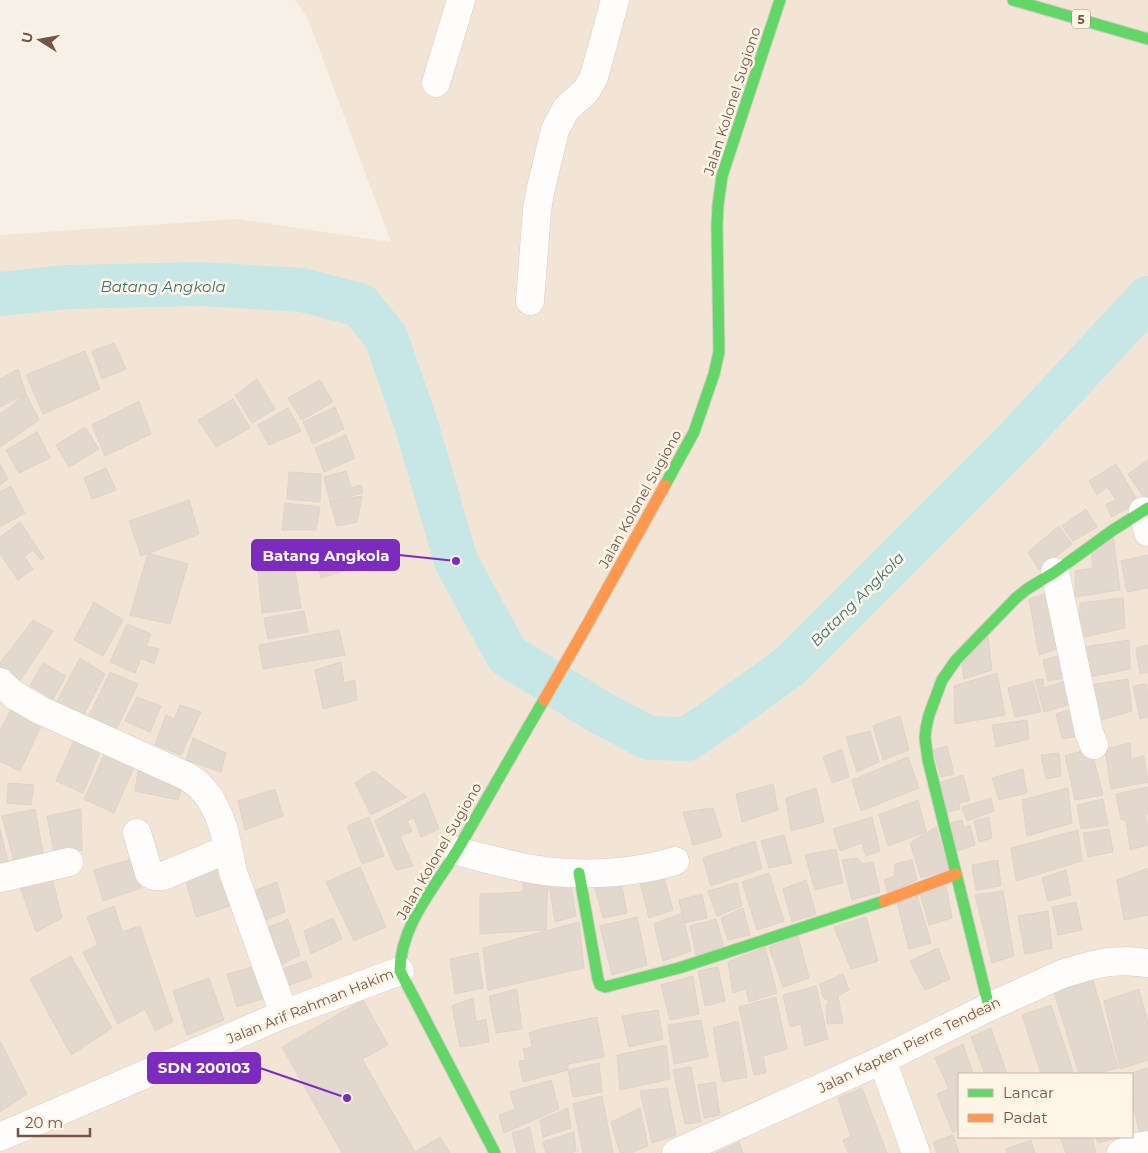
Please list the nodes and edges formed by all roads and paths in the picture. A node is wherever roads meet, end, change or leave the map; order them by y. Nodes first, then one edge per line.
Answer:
1 (461, 0) edge
2 (615, 0) edge
3 (780, 0) edge
4 (1013, 0) edge
5 (1048, 5) edge
6 (1148, 39) edge
7 (436, 83) dead end
8 (530, 301) dead end
9 (1146, 517) edge
10 (1055, 572) junction
11 (0, 682) edge
12 (1094, 744) dead end
13 (137, 833) dead end
14 (228, 849) junction
15 (457, 851) junction
16 (675, 861) dead end
17 (70, 862) dead end
18 (579, 873) junction
19 (956, 874) junction
20 (0, 878) edge
21 (1148, 963) edge
22 (400, 971) junction
23 (989, 1007) junction
24 (284, 1014) junction
25 (882, 1060) junction
26 (0, 1137) edge
27 (1148, 1145) edge
28 (495, 1153) edge
29 (676, 1153) edge
30 (916, 1153) edge
31 (1121, 1153) edge

1 - 7 street
2 - 8 street
3 - 15 main road, Jalan Kolonel Sugiono
4 - 5 main road, 5
5 - 6 main road, 5
9 - 10 main road
10 - 12 street
10 - 19 main road
11 - 14 street
13 - 14 street
14 - 24 street
15 - 18 street
15 - 22 main road, Jalan Kolonel Sugiono
16 - 18 street
17 - 20 street
18 - 19 main road
19 - 23 main road
21 - 23 street, Jalan Kapten Pierre Tendean
22 - 24 street, Jalan Arif Rahman Hakim
22 - 28 main road
23 - 25 street, Jalan Kapten Pierre Tendean
24 - 26 street, Jalan Arif Rahman Hakim
25 - 29 street, Jalan Kapten Pierre Tendean
25 - 30 street
27 - 31 street

